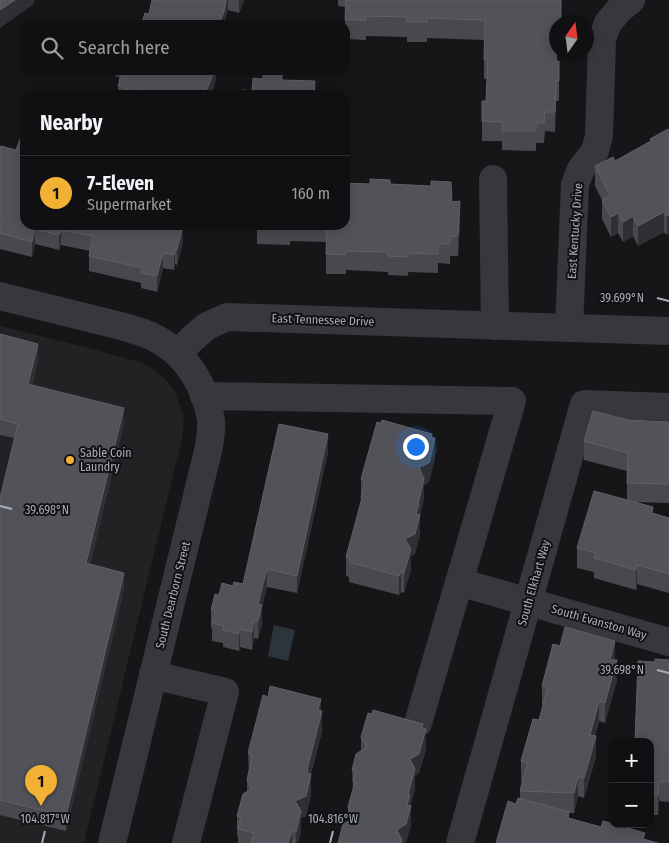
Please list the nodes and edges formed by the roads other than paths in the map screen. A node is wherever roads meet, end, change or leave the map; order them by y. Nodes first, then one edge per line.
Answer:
1 (627, 1) edge
2 (493, 179) dead end
3 (0, 296) edge
4 (495, 326) junction
5 (569, 328) junction
6 (669, 331) edge
7 (178, 353) junction
8 (204, 396) junction
9 (669, 407) edge
10 (459, 582) junction
11 (529, 601) junction
12 (669, 642) edge
13 (153, 675) junction
14 (418, 724) edge
15 (112, 843) edge
16 (186, 843) edge
17 (460, 843) edge

1 - 5 street, East Kentucky Drive
2 - 4 street
3 - 7 street
4 - 5 street, East Tennessee Drive
4 - 7 street, East Tennessee Drive
5 - 6 street, East Tennessee Drive
7 - 8 street, South Dearborn Street
8 - 10 street
8 - 13 street, South Dearborn Street
9 - 11 street, South Elkhart Way
10 - 11 street, South Evanston Way
10 - 14 street
11 - 12 street, South Evanston Way
11 - 17 street, South Elkhart Way
13 - 15 street, South Dearborn Street
13 - 16 street

